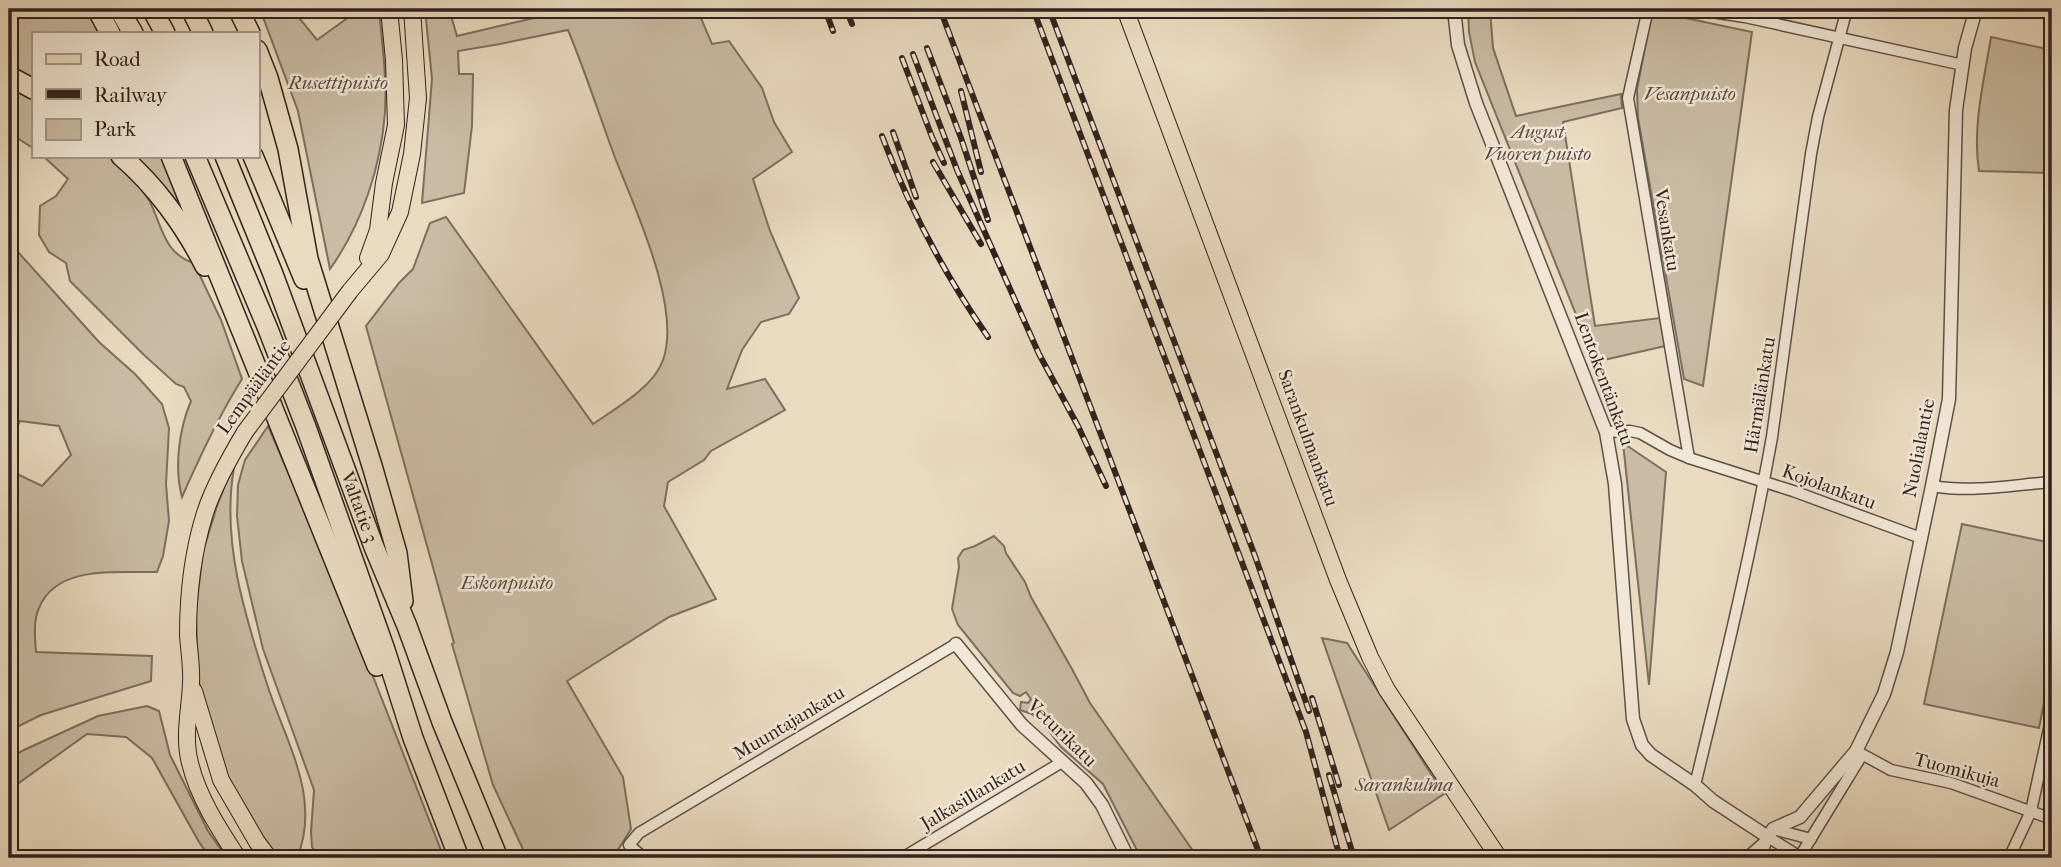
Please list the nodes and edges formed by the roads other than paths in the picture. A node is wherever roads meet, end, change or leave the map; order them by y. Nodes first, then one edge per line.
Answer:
1 (97, 9) edge
2 (119, 9) edge
3 (152, 9) edge
4 (164, 9) edge
5 (191, 9) edge
6 (238, 9) edge
7 (389, 9) edge
8 (412, 9) edge
9 (1125, 9) edge
10 (1454, 9) edge
11 (1648, 9) edge
12 (1692, 9) edge
13 (1847, 9) edge
14 (1976, 9) edge
15 (109, 32) edge
16 (132, 32) edge
17 (164, 32) edge
18 (174, 32) edge
19 (202, 32) edge
20 (250, 32) edge
21 (1838, 39) junction
22 (259, 55) edge
23 (1963, 65) junction
24 (9, 76) edge
25 (32, 88) edge
26 (123, 158) edge
27 (173, 158) edge
28 (196, 158) edge
29 (226, 158) edge
30 (254, 158) edge
31 (350, 292) junction
32 (252, 359) junction
33 (345, 380) junction
34 (1606, 432) junction
35 (1689, 458) junction
36 (1764, 482) junction
37 (2052, 482) edge
38 (1933, 486) junction
39 (1921, 538) junction
40 (407, 626) junction
41 (956, 644) joint
42 (191, 682) junction
43 (2052, 715) edge
44 (413, 738) junction
45 (1859, 753) junction
46 (1062, 762) junction
47 (1695, 785) junction
48 (2031, 811) junction
49 (2052, 818) edge
50 (1768, 837) junction
51 (1811, 839) junction
52 (1799, 857) edge
53 (238, 858) edge
54 (269, 858) edge
55 (459, 858) edge
56 (498, 858) edge
57 (643, 858) edge
58 (902, 858) edge
59 (1128, 858) edge
60 (1499, 858) edge
61 (1748, 858) edge
62 (1760, 858) edge
63 (2009, 858) edge

1 - 15 highway
2 - 16 highway
3 - 17 highway
4 - 18 highway
5 - 19 highway
6 - 20 highway
7 - 31 main road, Lempääläntie
8 - 31 main road, Lempääläntie
9 - 60 main road, Sarankulmankatu
10 - 34 street, Lentokentänkatu
11 - 35 street, Vesankatu
12 - 21 street
13 - 21 street, Härmälänkatu
14 - 23 street, Nuolialantie
21 - 23 street
21 - 36 street, Härmälänkatu
22 - 33 highway
23 - 38 street, Nuolialantie
24 - 25 highway
26 - 32 highway
27 - 32 highway
28 - 44 highway, Valtatie 3
29 - 40 highway, Valtatie 3
30 - 33 highway
31 - 42 main road, Lempääläntie, bridge
32 - 44 highway
33 - 40 highway
34 - 35 street, Kojolankatu
34 - 47 street, Lentokentänkatu
35 - 36 street, Kojolankatu
36 - 39 street, Kojolankatu
36 - 47 street, Härmälänkatu
37 - 38 street
38 - 39 street, Nuolialantie
39 - 45 street, Nuolialantie
40 - 56 highway, Valtatie 3
41 - 46 street, Veturikatu
41 - 57 street, Muuntajankatu
42 - 53 main road, Lempääläntie
42 - 54 main road, Lempääläntie
43 - 48 street
44 - 55 highway, Valtatie 3
45 - 48 street, Tuomikuja
45 - 50 street, Nuolialantie
45 - 51 street
46 - 58 street, Jalkasillankatu
46 - 59 street, Veturikatu
47 - 50 street, Lentokentänkatu
48 - 49 street, Tuomikuja
48 - 63 street
50 - 51 street
50 - 52 street
50 - 61 street, Nuolialantie
50 - 62 street
51 - 52 street

